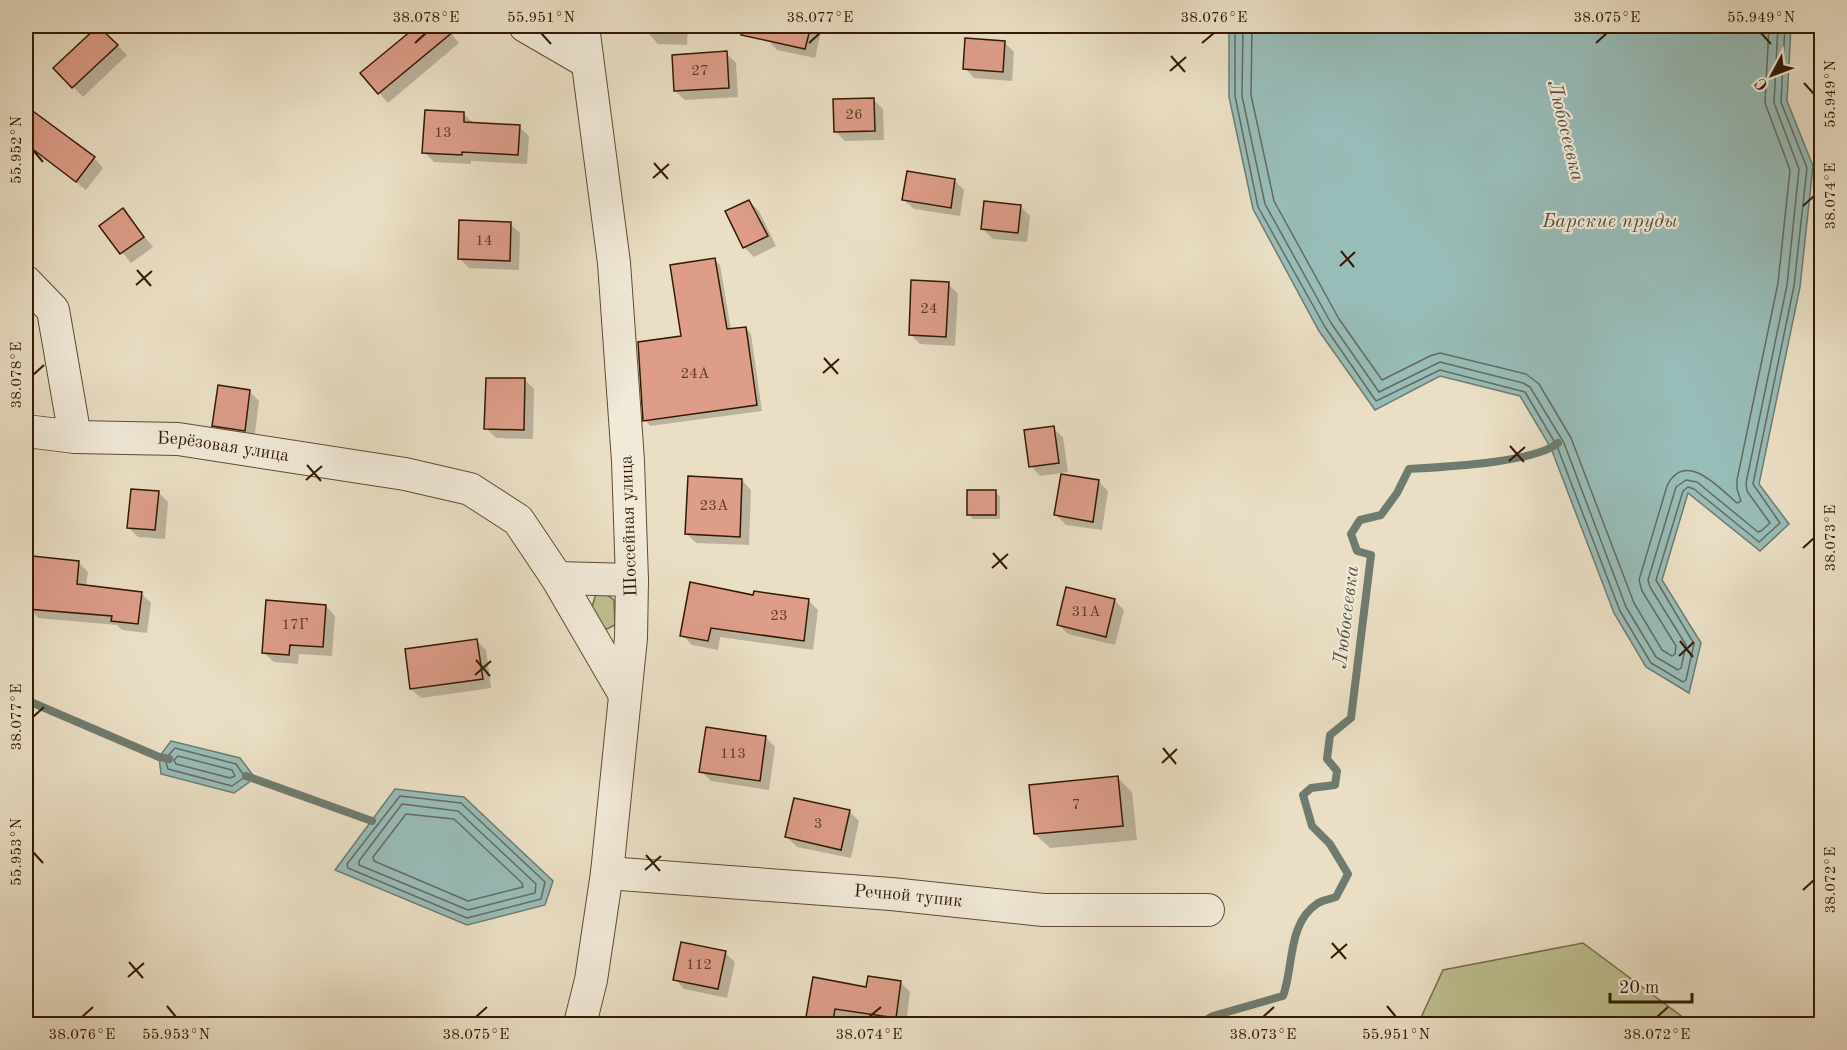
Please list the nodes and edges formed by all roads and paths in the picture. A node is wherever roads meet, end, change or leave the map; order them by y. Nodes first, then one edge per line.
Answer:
1 (525, 26) edge
2 (583, 26) edge
3 (587, 62) junction
4 (26, 282) edge
5 (26, 431) edge
6 (75, 436) junction
7 (557, 578) junction
8 (632, 580) junction
9 (626, 695) junction
10 (607, 873) junction
11 (1208, 910) dead end
12 (580, 1024) edge

1 - 3 street
2 - 3 street, Шоссейная улица
3 - 8 street, Шоссейная улица
4 - 6 street
5 - 6 street, Берёзовая улица
6 - 7 street, Берёзовая улица
7 - 8 street
7 - 9 street, Берёзовая улица
8 - 9 street, Шоссейная улица
9 - 10 street, Шоссейная улица
10 - 11 street, Речной тупик
10 - 12 street, Шоссейная улица

